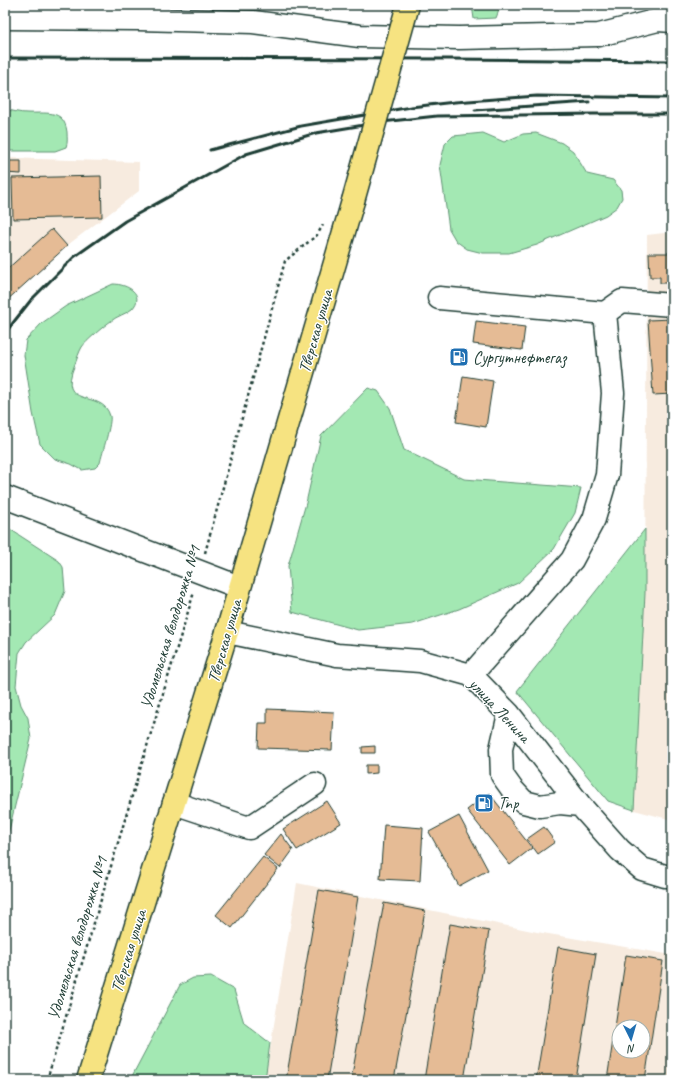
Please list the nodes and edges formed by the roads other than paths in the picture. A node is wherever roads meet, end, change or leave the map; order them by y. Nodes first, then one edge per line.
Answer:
1 (408, 5) edge
2 (66, 11) edge
3 (658, 15) edge
4 (5, 18) edge
5 (439, 298) dead end
6 (672, 305) edge
7 (606, 313) junction
8 (5, 497) edge
9 (239, 587) junction
10 (227, 632) junction
11 (471, 675) junction
12 (509, 714) junction
13 (315, 784) dead end
14 (174, 802) junction
15 (580, 806) junction
16 (672, 876) edge
17 (88, 1080) edge

1 - 9 main road, Тверская улица, bridge
2 - 3 street
2 - 4 street
5 - 7 street
6 - 7 street
7 - 11 street
8 - 9 street
9 - 10 main road, Тверская улица
10 - 11 street, улица Ленина
10 - 14 main road, Тверская улица
11 - 12 street, улица Ленина
12 - 15 street, улица Ленина
12 - 15 street
13 - 14 street
14 - 17 main road, Тверская улица
15 - 16 street, улица Ленина

